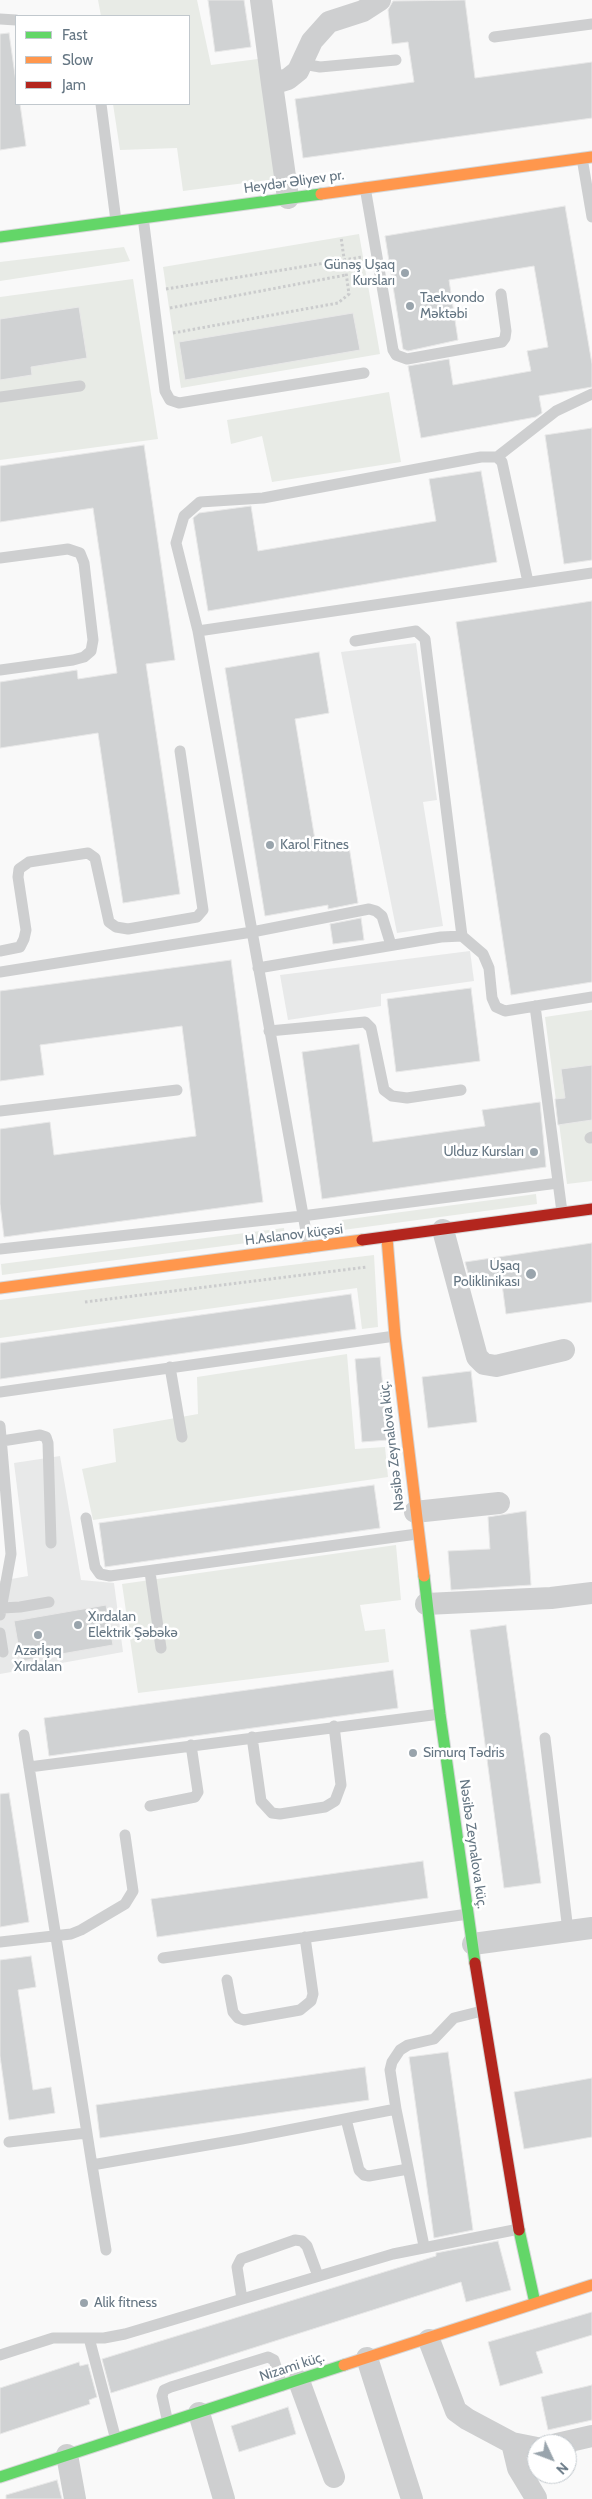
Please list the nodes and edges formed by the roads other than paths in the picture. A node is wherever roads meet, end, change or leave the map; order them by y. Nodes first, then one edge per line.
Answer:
1 (261, 0) edge
2 (380, 0) edge
3 (0, 19) edge
4 (15, 20) edge
5 (592, 24) edge
6 (494, 37) dead end
7 (396, 60) dead end
8 (303, 64) junction
9 (272, 84) junction
10 (101, 105) edge
11 (587, 157) edge
12 (365, 187) junction
13 (288, 198) junction
14 (143, 217) junction
15 (592, 217) edge
16 (116, 221) junction
17 (0, 236) edge
18 (501, 294) dead end
19 (364, 373) dead end
20 (80, 386) dead end
21 (592, 394) edge
22 (0, 397) edge
23 (497, 457) junction
24 (0, 558) edge
25 (592, 573) edge
26 (528, 582) junction
27 (198, 631) junction
28 (355, 641) dead end
29 (0, 670) edge
30 (180, 751) dead end
31 (252, 932) junction
32 (462, 936) junction
33 (391, 945) junction
34 (0, 951) edge
35 (258, 968) junction
36 (0, 972) edge
37 (592, 997) edge
38 (534, 1006) junction
39 (270, 1031) junction
40 (177, 1090) dead end
41 (461, 1090) dead end
42 (0, 1111) edge
43 (558, 1183) junction
44 (592, 1209) edge
45 (562, 1213) junction
46 (302, 1216) junction
47 (443, 1230) junction
48 (387, 1238) junction
49 (308, 1248) junction
50 (0, 1249) edge
51 (0, 1288) edge
52 (395, 1336) junction
53 (564, 1350) dead end
54 (170, 1367) junction
55 (0, 1392) edge
56 (0, 1426) edge
57 (182, 1436) dead end
58 (2, 1441) junction
59 (2, 1455) edge
60 (499, 1503) dead end
61 (415, 1512) junction
62 (86, 1518) dead end
63 (418, 1534) junction
64 (51, 1543) dead end
65 (150, 1572) junction
66 (592, 1593) edge
67 (49, 1602) dead end
68 (426, 1604) junction
69 (1, 1611) edge
70 (0, 1633) edge
71 (161, 1648) dead end
72 (3, 1652) dead end
73 (440, 1714) junction
74 (334, 1726) junction
75 (24, 1735) dead end
76 (252, 1737) junction
77 (545, 1738) dead end
78 (192, 1745) junction
79 (30, 1767) junction
80 (150, 1806) dead end
81 (125, 1835) dead end
82 (468, 1914) junction
83 (592, 1928) edge
84 (568, 1931) junction
85 (54, 1937) junction
86 (305, 1937) junction
87 (0, 1942) edge
88 (473, 1944) junction
89 (163, 1958) dead end
90 (227, 1980) dead end
91 (482, 2011) junction
92 (396, 2109) junction
93 (346, 2119) junction
94 (86, 2133) junction
95 (9, 2142) dead end
96 (92, 2165) junction
97 (408, 2169) junction
98 (519, 2229) junction
99 (424, 2246) junction
100 (106, 2250) dead end
101 (318, 2276) junction
102 (592, 2285) edge
103 (242, 2299) junction
104 (535, 2303) junction
105 (89, 2338) junction
106 (429, 2340) junction
107 (0, 2354) edge
108 (367, 2358) junction
109 (291, 2383) junction
110 (199, 2414) junction
111 (168, 2423) junction
112 (592, 2436) edge
113 (577, 2439) edge
114 (116, 2440) junction
115 (512, 2443) junction
116 (527, 2446) edge
117 (67, 2455) junction
118 (0, 2477) edge
119 (334, 2477) dead end
120 (536, 2498) dead end
121 (75, 2499) edge
122 (224, 2499) edge
123 (412, 2499) edge

1 - 9 street
2 - 8 street
3 - 4 lane
5 - 6 lane
7 - 8 lane
8 - 9 street
9 - 13 street
10 - 16 lane
11 - 12 street, Heydər Əliyev pr.
11 - 15 lane
12 - 13 street, Heydər Əliyev pr.
12 - 18 lane
13 - 14 street, Heydər Əliyev pr.
14 - 16 street, Heydər Əliyev pr.
14 - 19 lane
16 - 17 street, Heydər Əliyev pr.
20 - 22 lane
21 - 23 lane
23 - 26 lane
23 - 27 lane
24 - 29 lane
25 - 26 lane
26 - 27 lane
27 - 31 lane
28 - 32 lane
30 - 34 lane
31 - 33 lane
31 - 35 lane
31 - 36 lane
32 - 33 lane
32 - 38 lane
33 - 35 lane
35 - 39 lane
37 - 38 lane
38 - 43 lane
39 - 41 lane
39 - 46 lane
40 - 42 lane
43 - 45 lane
43 - 46 lane
44 - 45 street, H.Aslanov küçəsi
45 - 47 street, H.Aslanov küçəsi
46 - 49 lane
46 - 50 lane
47 - 48 street, H.Aslanov küçəsi
47 - 53 street
48 - 49 street, H.Aslanov küçəsi
48 - 52 street, Nəsibə Zeynalova küç.
49 - 51 street, H.Aslanov küçəsi
52 - 54 lane
52 - 61 street, Nəsibə Zeynalova küç.
54 - 55 lane
54 - 57 lane
56 - 58 lane
58 - 59 lane
58 - 64 lane
59 - 69 lane
60 - 61 street
61 - 63 street, Nəsibə Zeynalova küç.
62 - 65 lane
63 - 65 lane
63 - 68 street, Nəsibə Zeynalova küç.
65 - 71 lane
66 - 68 street
67 - 69 lane
68 - 73 street, Nəsibə Zeynalova küç.
70 - 72 lane
73 - 74 lane
73 - 82 street, Nəsibə Zeynalova küç.
74 - 76 lane
74 - 76 lane
75 - 79 lane
76 - 78 lane
77 - 84 lane
78 - 79 lane
78 - 80 lane
79 - 85 lane
81 - 85 lane
82 - 86 lane
82 - 88 street, Nəsibə Zeynalova küç.
83 - 84 street
84 - 88 street
85 - 87 lane
85 - 94 lane
86 - 89 lane
86 - 90 lane
88 - 91 street, Nəsibə Zeynalova küç.
91 - 92 lane
91 - 98 street, Nəsibə Zeynalova küç.
92 - 93 lane
92 - 97 lane
93 - 96 lane
93 - 97 lane
94 - 95 lane
94 - 96 lane
96 - 100 lane
97 - 99 lane
98 - 99 lane
98 - 104 street, Nəsibə Zeynalova küç.
99 - 101 lane
101 - 103 lane
101 - 103 lane
102 - 104 street, Nizami küç.
103 - 105 lane
104 - 106 street, Nizami küç.
105 - 107 lane
105 - 114 lane
106 - 108 street, Nizami küç.
106 - 115 street
108 - 109 street, Nizami küç.
108 - 123 street
109 - 110 street, Nizami küç.
109 - 111 lane
109 - 119 street
110 - 111 street, Nizami küç.
110 - 122 street
111 - 114 street, Nizami küç.
112 - 113 street
114 - 117 street, Nizami küç.
115 - 116 street
115 - 120 street
117 - 118 street, Nizami küç.
117 - 121 street

